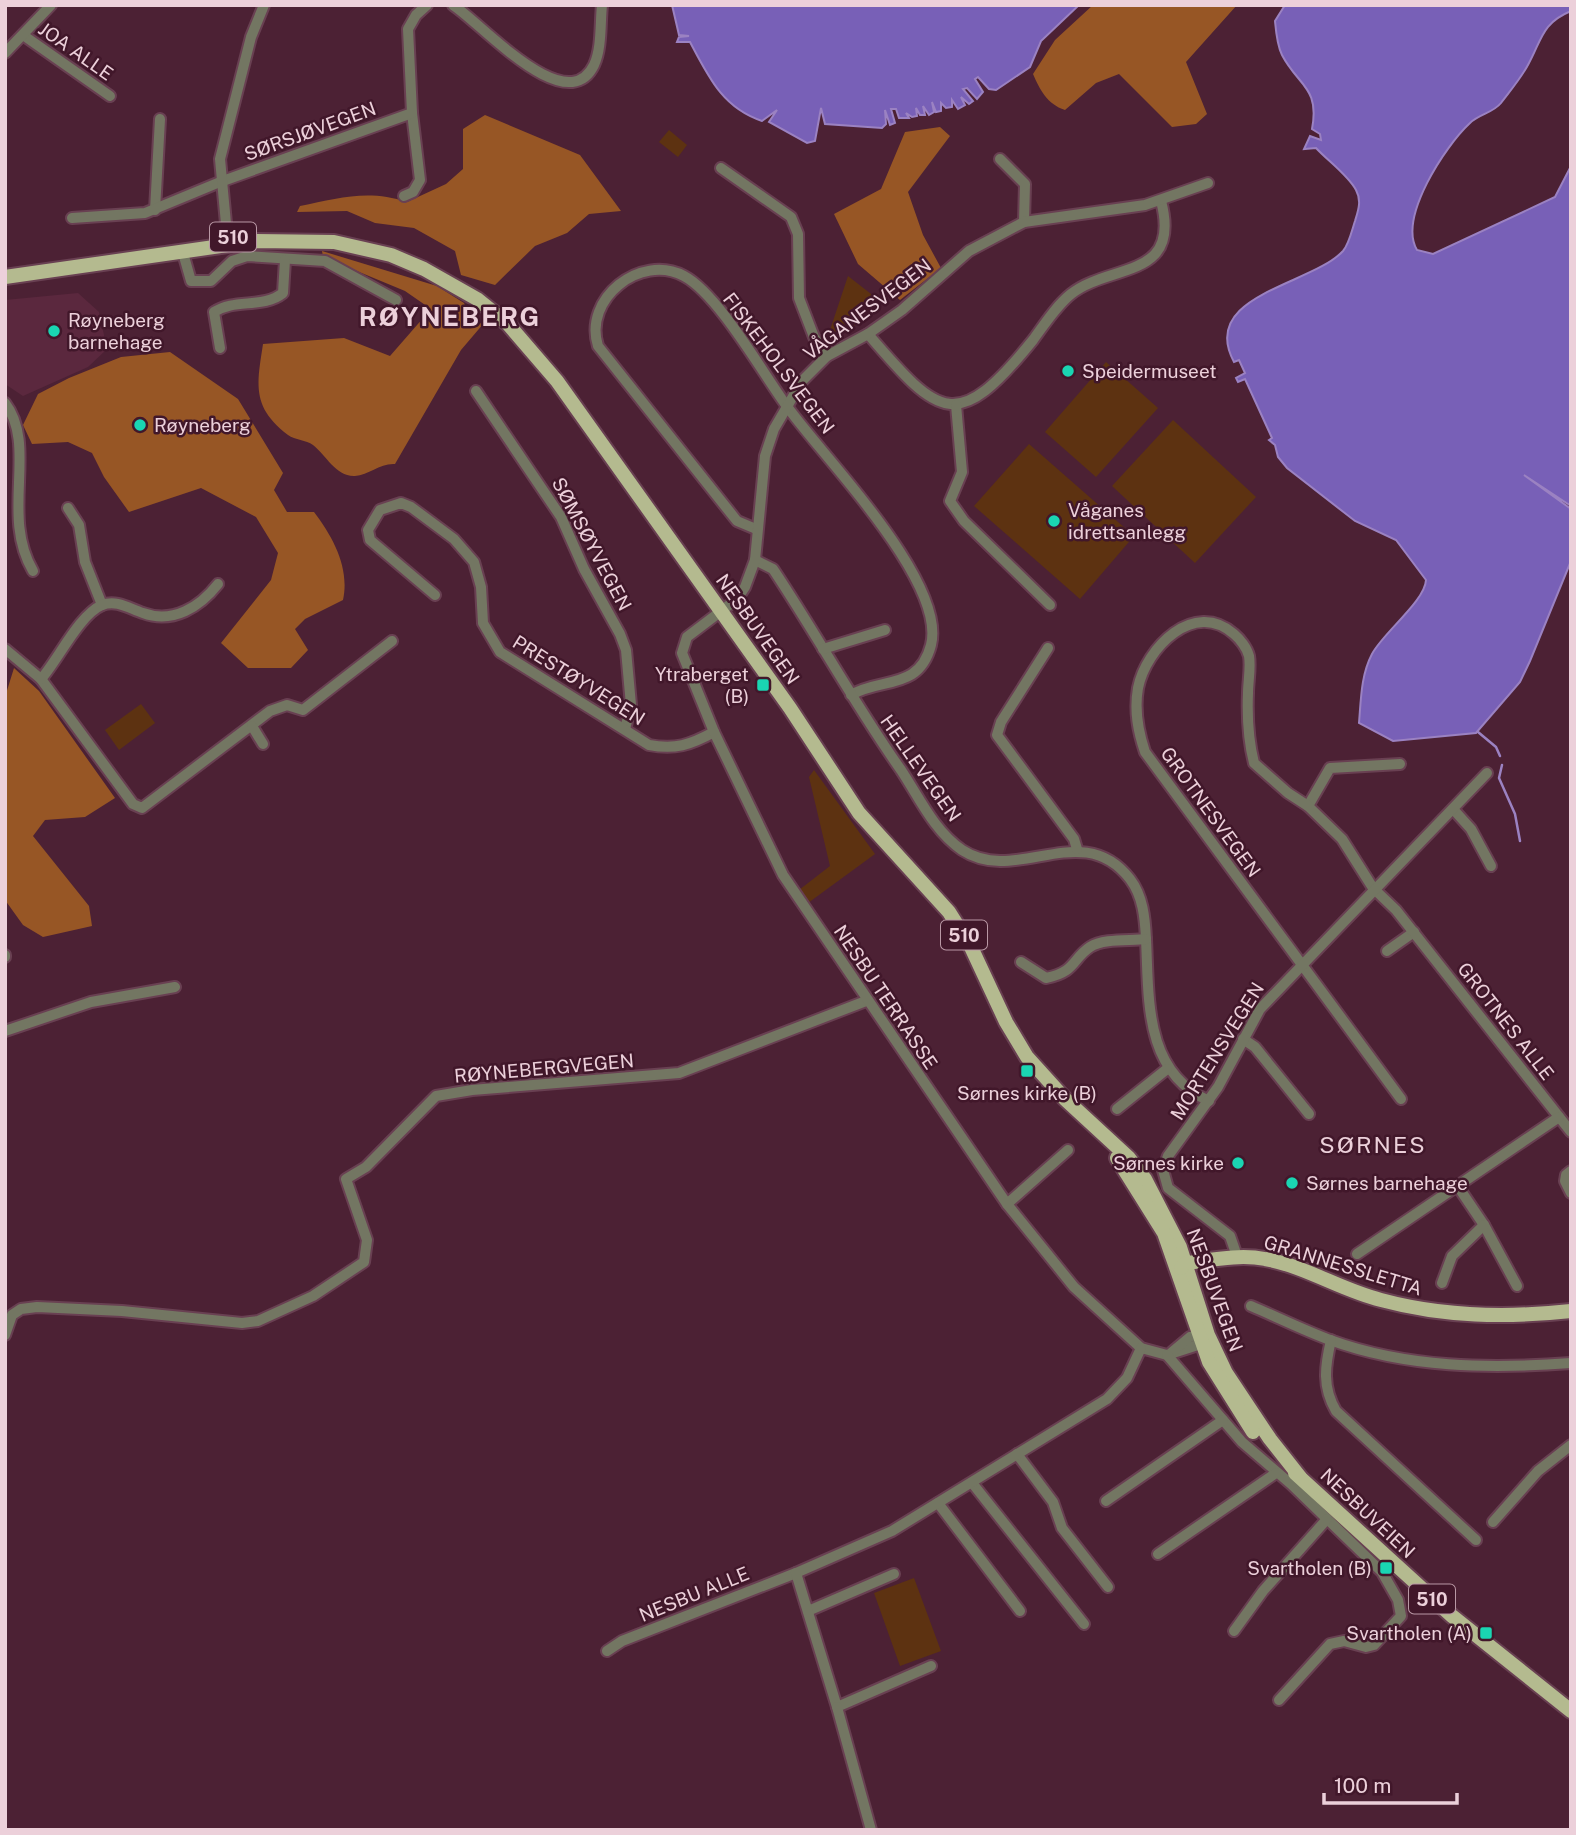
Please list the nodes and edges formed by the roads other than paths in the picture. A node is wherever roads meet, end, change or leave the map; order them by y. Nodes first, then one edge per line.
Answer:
1 (51, 5) edge
2 (264, 5) edge
3 (427, 5) edge
4 (453, 5) edge
5 (602, 5) edge
6 (23, 35) junction
7 (5, 53) edge
8 (110, 96) dead end
9 (412, 113) junction
10 (160, 119) dead end
11 (1000, 159) dead end
12 (721, 168) dead end
13 (220, 182) junction
14 (1208, 183) dead end
15 (404, 196) dead end
16 (1161, 201) junction
17 (155, 210) junction
18 (72, 218) dead end
19 (1024, 222) junction
20 (228, 241) junction
21 (183, 253) junction
22 (134, 258) junction
23 (285, 260) junction
24 (5, 277) edge
25 (396, 300) dead end
26 (868, 334) junction
27 (220, 348) dead end
28 (827, 356) junction
29 (476, 391) dead end
30 (5, 403) edge
31 (956, 405) junction
32 (786, 406) junction
33 (68, 508) dead end
34 (756, 529) junction
35 (755, 560) junction
36 (33, 571) dead end
37 (218, 584) dead end
38 (435, 595) dead end
39 (102, 605) junction
40 (1050, 605) dead end
41 (722, 611) junction
42 (885, 630) dead end
43 (392, 641) dead end
44 (1048, 648) dead end
45 (5, 649) edge
46 (823, 649) junction
47 (41, 679) junction
48 (851, 695) junction
49 (252, 726) junction
50 (625, 729) junction
51 (714, 732) junction
52 (263, 744) dead end
53 (1400, 764) dead end
54 (1487, 773) dead end
55 (1308, 806) junction
56 (1453, 809) junction
57 (1077, 849) junction
58 (1491, 866) dead end
59 (1373, 888) junction
60 (1414, 932) junction
61 (1146, 939) junction
62 (1387, 951) dead end
63 (1021, 962) dead end
64 (1300, 964) junction
65 (175, 987) dead end
66 (866, 1001) junction
67 (5, 1031) edge
68 (1242, 1039) junction
69 (1167, 1069) junction
70 (1401, 1099) dead end
71 (1209, 1101) junction
72 (1117, 1109) dead end
73 (1309, 1114) dead end
74 (1559, 1117) junction
75 (1571, 1132) edge
76 (1068, 1150) dead end
77 (1571, 1171) edge
78 (1457, 1185) junction
79 (1571, 1193) edge
80 (1007, 1204) junction
81 (1485, 1226) junction
82 (1357, 1254) dead end
83 (1234, 1259) junction
84 (1185, 1270) junction
85 (1442, 1283) dead end
86 (1517, 1286) dead end
87 (1251, 1306) dead end
88 (1571, 1311) edge
89 (5, 1335) edge
90 (1202, 1338) junction
91 (1331, 1340) junction
92 (1141, 1348) junction
93 (1167, 1355) junction
94 (1571, 1363) edge
95 (1223, 1420) junction
96 (1571, 1445) edge
97 (1017, 1454) junction
98 (1276, 1473) junction
99 (1300, 1477) joint
100 (973, 1485) junction
101 (1105, 1501) dead end
102 (938, 1503) junction
103 (1327, 1519) junction
104 (1493, 1522) dead end
105 (1476, 1540) dead end
106 (1158, 1554) dead end
107 (796, 1573) junction
108 (894, 1574) dead end
109 (1108, 1587) dead end
110 (808, 1611) junction
111 (1020, 1611) dead end
112 (1084, 1624) dead end
113 (1234, 1631) dead end
114 (607, 1651) dead end
115 (931, 1666) dead end
116 (1279, 1700) dead end
117 (837, 1707) junction
118 (1571, 1711) edge
119 (872, 1830) edge

1 - 6 street, JOA ALLE
2 - 13 street
3 - 9 street
4 - 5 street
6 - 7 street, JOA ALLE
6 - 8 street, JOA ALLE
9 - 13 street, SØRSJØVEGEN
9 - 15 street
10 - 17 street
11 - 19 street
12 - 28 street
13 - 17 street, SØRSJØVEGEN
13 - 20 street
14 - 16 street, VÅGANESVEGEN
16 - 19 street, VÅGANESVEGEN
16 - 31 street
17 - 18 street, SØRSJØVEGEN
19 - 26 street, VÅGANESVEGEN
20 - 21 main road, NESBUVEGEN / 510
20 - 22 main road, NESBUVEGEN / 510
20 - 41 main road, NESBUVEGEN / 510
21 - 22 main road, NESBUVEGEN / 510
21 - 23 street
22 - 24 main road, NESBUVEGEN / 510
23 - 25 street
23 - 27 street
26 - 28 street, VÅGANESVEGEN
26 - 31 street
28 - 32 street, VÅGANESVEGEN
29 - 50 street, SØMSØYVEGEN
30 - 36 street
31 - 40 street
32 - 34 street, VÅGANESVEGEN
32 - 34 street, FISKEHOLSVEGEN
32 - 48 street, FISKEHOLSVEGEN
33 - 39 street
34 - 35 street, VÅGANESVEGEN
35 - 41 street, VÅGANESVEGEN
35 - 46 street, HELLEVEGEN
37 - 39 street
38 - 50 street, PRESTØYVEGEN
39 - 47 street
41 - 51 street, NESBU TERRASSE
41 - 84 main road, NESBUVEGEN / 510
42 - 46 street
43 - 49 street
44 - 57 street
45 - 47 street
46 - 48 street, HELLEVEGEN
47 - 49 street
48 - 57 street, HELLEVEGEN
49 - 52 street
50 - 51 street, PRESTØYVEGEN
51 - 66 street, NESBU TERRASSE
53 - 55 street
54 - 56 street, MORTENSVEGEN
55 - 59 street, GROTNESVEGEN
55 - 64 street, GROTNESVEGEN
56 - 58 street
56 - 59 street, MORTENSVEGEN
57 - 61 street
59 - 60 street, GROTNES ALLE
59 - 64 street, MORTENSVEGEN
60 - 62 street
60 - 74 street, GROTNES ALLE
61 - 63 street
61 - 69 street
64 - 68 street, MORTENSVEGEN
64 - 70 street, GROTNESVEGEN
65 - 67 street
66 - 80 street, NESBU TERRASSE
66 - 89 street, RØYNEBERGVEGEN
68 - 71 street, MORTENSVEGEN
68 - 73 street
69 - 71 street
69 - 72 street
71 - 83 street, MORTENSVEGEN
74 - 75 street, GROTNES ALLE
74 - 78 street
76 - 80 street
77 - 79 street
78 - 81 street
78 - 82 street
80 - 92 street, NESBU TERRASSE
81 - 85 street
81 - 86 street
83 - 84 main road, GRANNESSLETTA
83 - 88 main road, GRANNESSLETTA
84 - 90 main road, NESBUVEGEN / 510
87 - 91 street
90 - 93 street
90 - 99 main road, NESBUVEGEN / 510
91 - 94 street
91 - 105 street
92 - 93 street, NESBU TERRASSE
92 - 97 street, NESBU ALLE
93 - 95 street
95 - 98 street
95 - 101 street
96 - 104 street
97 - 100 street, NESBU ALLE
97 - 109 street
98 - 103 street
98 - 106 street
99 - 118 main road, NESBUVEIEN / 510
100 - 102 street, NESBU ALLE
100 - 112 street
102 - 107 street, NESBU ALLE
102 - 111 street
103 - 113 street
103 - 116 street
107 - 110 street
107 - 114 street, NESBU ALLE
108 - 110 street
110 - 117 street
115 - 117 street
117 - 119 street

